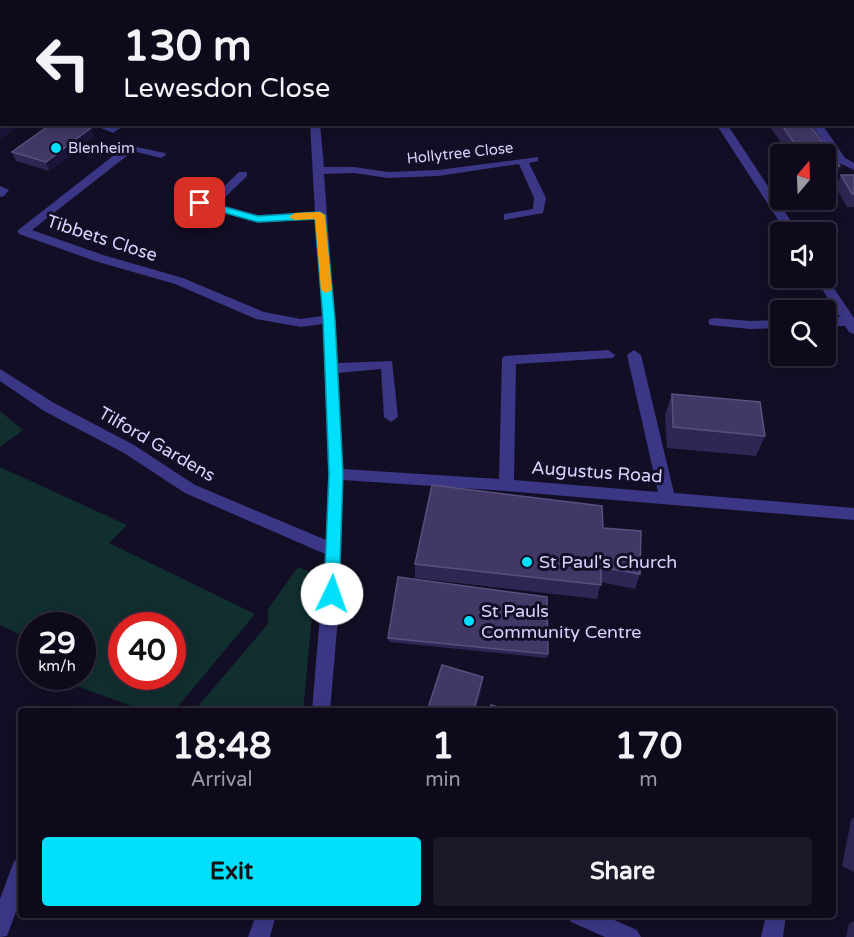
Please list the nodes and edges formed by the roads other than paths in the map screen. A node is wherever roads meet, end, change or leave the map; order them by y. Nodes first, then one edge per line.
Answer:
1 (102, 126) edge
2 (118, 126) edge
3 (315, 126) edge
4 (722, 126) edge
5 (817, 126) edge
6 (161, 155) dead end
7 (854, 167) edge
8 (318, 171) junction
9 (243, 174) dead end
10 (320, 215) junction
11 (508, 217) dead end
12 (785, 222) edge
13 (827, 288) edge
14 (329, 319) junction
15 (715, 322) dead end
16 (836, 323) edge
17 (770, 324) edge
18 (851, 325) edge
19 (608, 355) dead end
20 (634, 355) dead end
21 (330, 369) junction
22 (0, 374) edge
23 (391, 417) dead end
24 (336, 474) junction
25 (506, 484) junction
26 (667, 497) junction
27 (854, 514) edge
28 (334, 550) junction
29 (321, 708) edge
30 (18, 877) edge
31 (265, 918) edge
32 (585, 918) edge
33 (775, 918) edge
34 (0, 929) edge
35 (259, 937) edge
36 (630, 937) edge
37 (772, 937) edge

1 - 2 street
3 - 8 street
4 - 12 street
5 - 7 street
6 - 14 street, Tibbets Close
8 - 10 street
8 - 11 street, Hollytree Close
9 - 10 street
10 - 14 street
13 - 18 street
14 - 21 street
15 - 17 street
16 - 18 street
19 - 25 street
20 - 26 street
21 - 23 street
21 - 24 street
22 - 28 street, Tilford Gardens
24 - 25 street, Augustus Road
24 - 28 street
25 - 26 street, Augustus Road
26 - 27 street, Augustus Road
28 - 29 street
30 - 34 street
31 - 35 street
32 - 36 street
33 - 37 street

